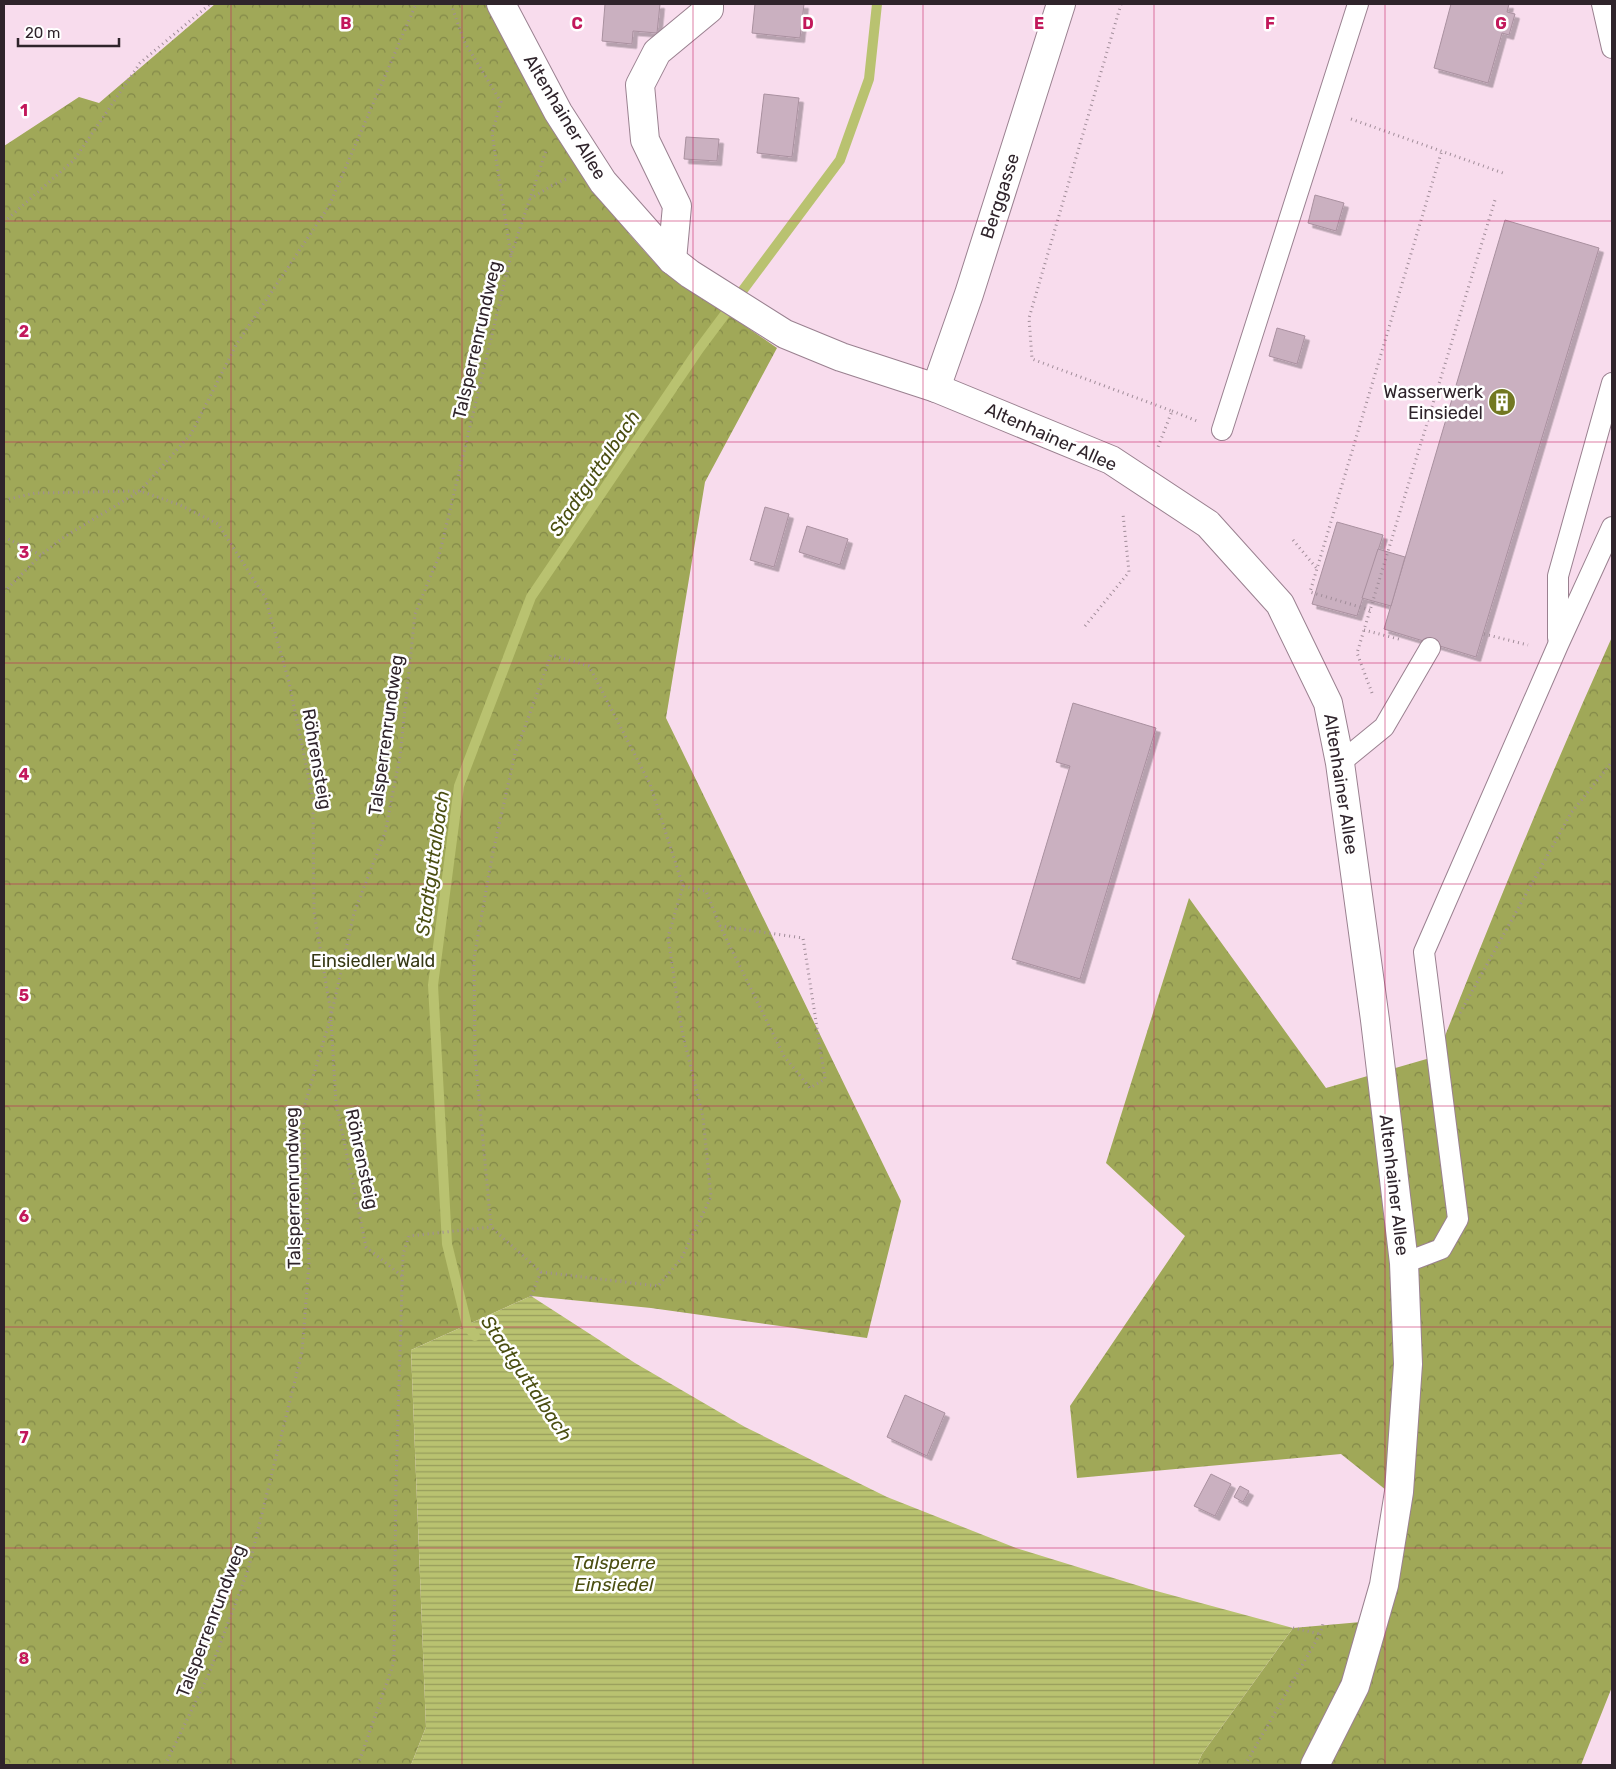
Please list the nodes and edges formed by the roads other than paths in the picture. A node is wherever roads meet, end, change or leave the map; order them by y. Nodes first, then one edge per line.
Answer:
1 (501, 4) edge
2 (710, 4) edge
3 (1061, 4) edge
4 (1358, 4) edge
5 (1602, 4) edge
6 (1612, 48) edge
7 (681, 267) junction
8 (1612, 382) edge
9 (936, 388) junction
10 (1222, 430) dead end
11 (1612, 527) edge
12 (1558, 645) junction
13 (1430, 648) road end
14 (1340, 762) junction
15 (1404, 1263) junction
16 (1315, 1765) edge

1 - 7 street, Altenhainer Allee
2 - 7 street
3 - 9 street, Berggasse
4 - 10 lane
5 - 6 lane
7 - 9 street, Altenhainer Allee
8 - 12 lane
9 - 14 street, Altenhainer Allee
11 - 12 lane
12 - 15 lane
13 - 14 lane
14 - 15 street, Altenhainer Allee
15 - 16 street, Altenhainer Allee

